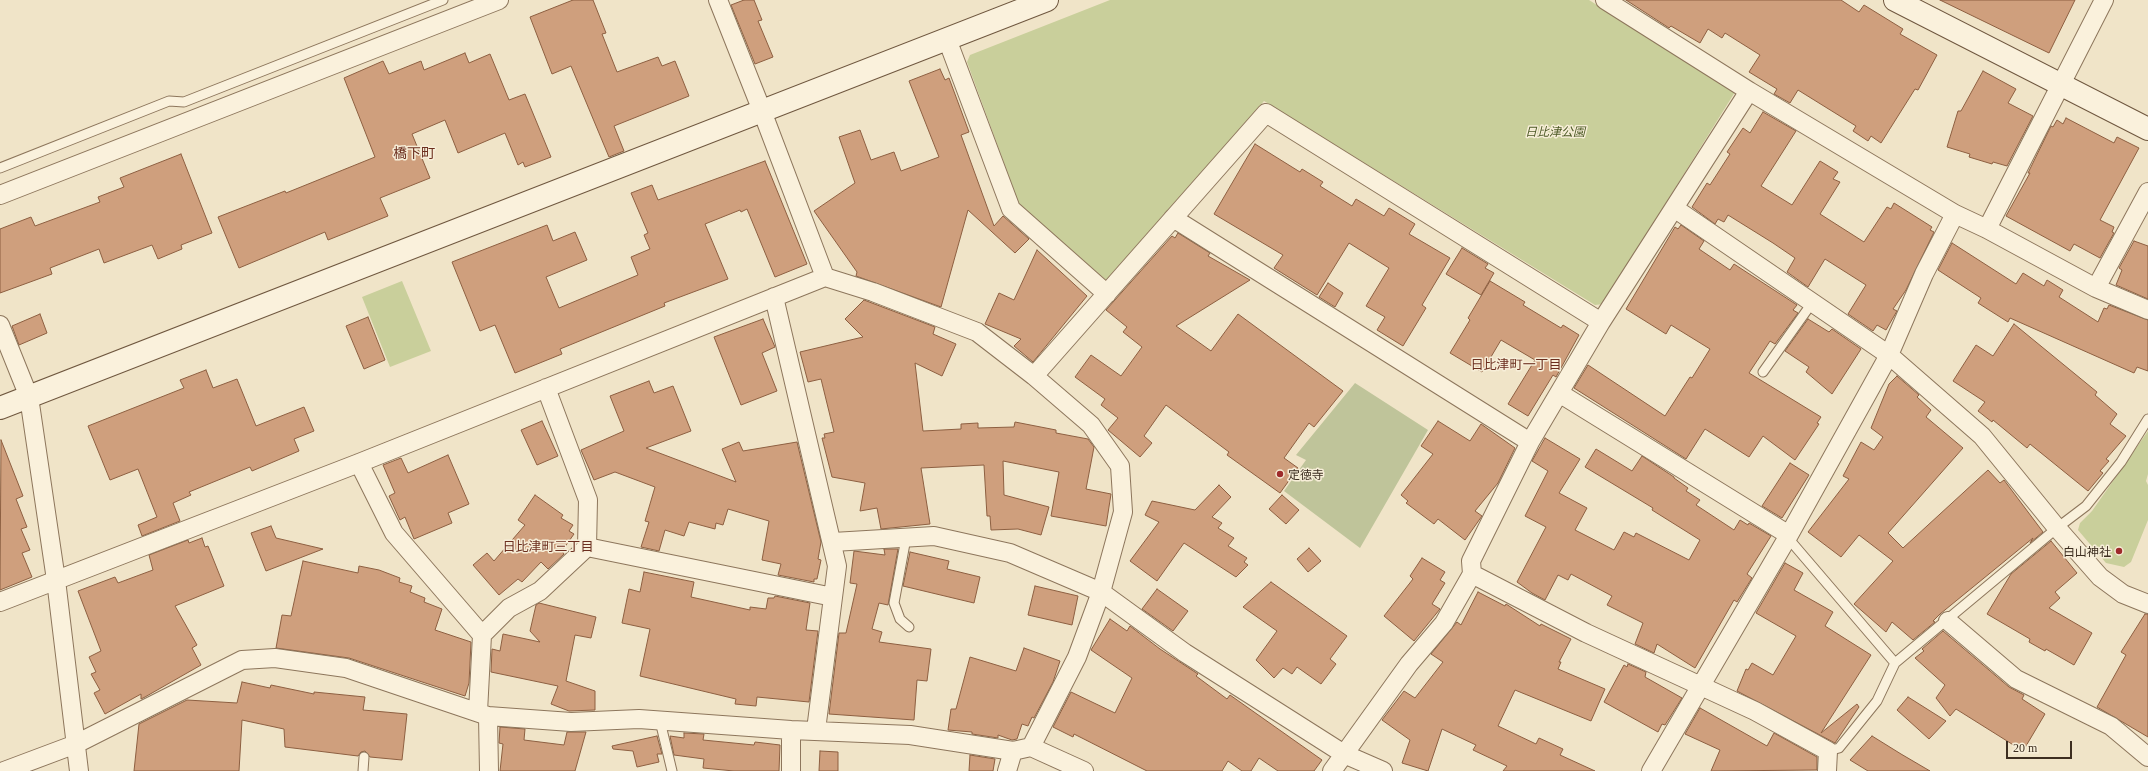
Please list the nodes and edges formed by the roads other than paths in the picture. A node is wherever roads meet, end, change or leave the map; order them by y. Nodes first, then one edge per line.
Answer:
1 (443, 0) edge
2 (499, 0) edge
3 (718, 0) edge
4 (1047, 0) edge
5 (1605, 0) edge
6 (1895, 0) edge
7 (2104, 0) edge
8 (947, 39) junction
9 (2061, 84) junction
10 (1749, 91) junction
11 (762, 111) junction
12 (2148, 129) edge
13 (0, 168) edge
14 (2148, 192) edge
15 (0, 195) edge
16 (1674, 208) junction
17 (1954, 214) junction
18 (1173, 218) junction
19 (1987, 229) junction
20 (824, 278) junction
21 (2096, 288) junction
22 (1107, 294) junction
23 (774, 297) junction
24 (1812, 303) junction
25 (2148, 310) edge
26 (1602, 322) junction
27 (0, 325) edge
28 (1889, 355) junction
29 (1763, 372) dead end
30 (1034, 376) junction
31 (546, 388) junction
32 (1559, 392) junction
33 (29, 397) junction
34 (0, 408) edge
35 (2148, 419) edge
36 (1530, 442) junction
37 (359, 463) junction
38 (2057, 528) junction
39 (1789, 537) junction
40 (906, 538) junction
41 (833, 542) junction
42 (587, 547) junction
43 (1472, 574) junction
44 (56, 580) junction
45 (1101, 592) junction
46 (833, 597) junction
47 (0, 602) edge
48 (2148, 604) edge
49 (1948, 621) junction
50 (909, 627) dead end
51 (482, 635) junction
52 (1895, 663) junction
53 (1700, 686) junction
54 (483, 714) junction
55 (660, 720) junction
56 (790, 730) junction
57 (816, 730) junction
58 (76, 744) junction
59 (1031, 747) junction
60 (1013, 751) junction
61 (1828, 751) junction
62 (1344, 754) junction
63 (364, 757) dead end
64 (2148, 757) edge
65 (4, 771) edge
66 (79, 771) edge
67 (363, 771) edge
68 (489, 771) edge
69 (672, 771) edge
70 (791, 771) edge
71 (1007, 771) edge
72 (1084, 771) edge
73 (1332, 771) edge
74 (1383, 771) edge
75 (1651, 771) edge
76 (1827, 771) edge

1 - 13 lane
2 - 15 street
3 - 11 street
4 - 8 street
5 - 10 street
6 - 9 street
7 - 9 street
8 - 11 street
8 - 22 street
9 - 12 street
9 - 19 street
10 - 16 street
10 - 17 street
11 - 20 street
11 - 33 street
14 - 21 street
16 - 24 street
16 - 26 street
17 - 19 street
17 - 28 street
18 - 22 street
18 - 26 street
18 - 36 street
19 - 21 street
20 - 23 street
20 - 30 street
21 - 25 street
22 - 30 street
23 - 31 street
23 - 41 street
24 - 28 street
24 - 29 lane
26 - 32 street
27 - 33 street
28 - 38 street
28 - 39 street
30 - 45 street
31 - 37 street
31 - 42 street
32 - 36 street
32 - 39 street
33 - 34 street
33 - 44 street
35 - 38 lane
36 - 43 street
37 - 44 street
37 - 51 street
38 - 48 street
38 - 49 lane
39 - 52 lane
39 - 53 street
40 - 41 street
40 - 45 street
40 - 50 lane
41 - 46 street
42 - 46 street
42 - 51 street
43 - 53 street
43 - 62 street
44 - 47 street
44 - 58 street
45 - 59 street
45 - 62 street
46 - 57 street
49 - 52 lane
49 - 64 street
51 - 54 street
52 - 61 lane
53 - 61 street
53 - 75 street
54 - 55 street
54 - 58 street
54 - 68 street
55 - 56 street
55 - 69 lane
56 - 57 street
56 - 70 street
57 - 60 street
58 - 65 street
58 - 66 street
59 - 60 street
59 - 72 street
60 - 71 street
61 - 76 street
62 - 73 street
62 - 74 street
63 - 67 lane

